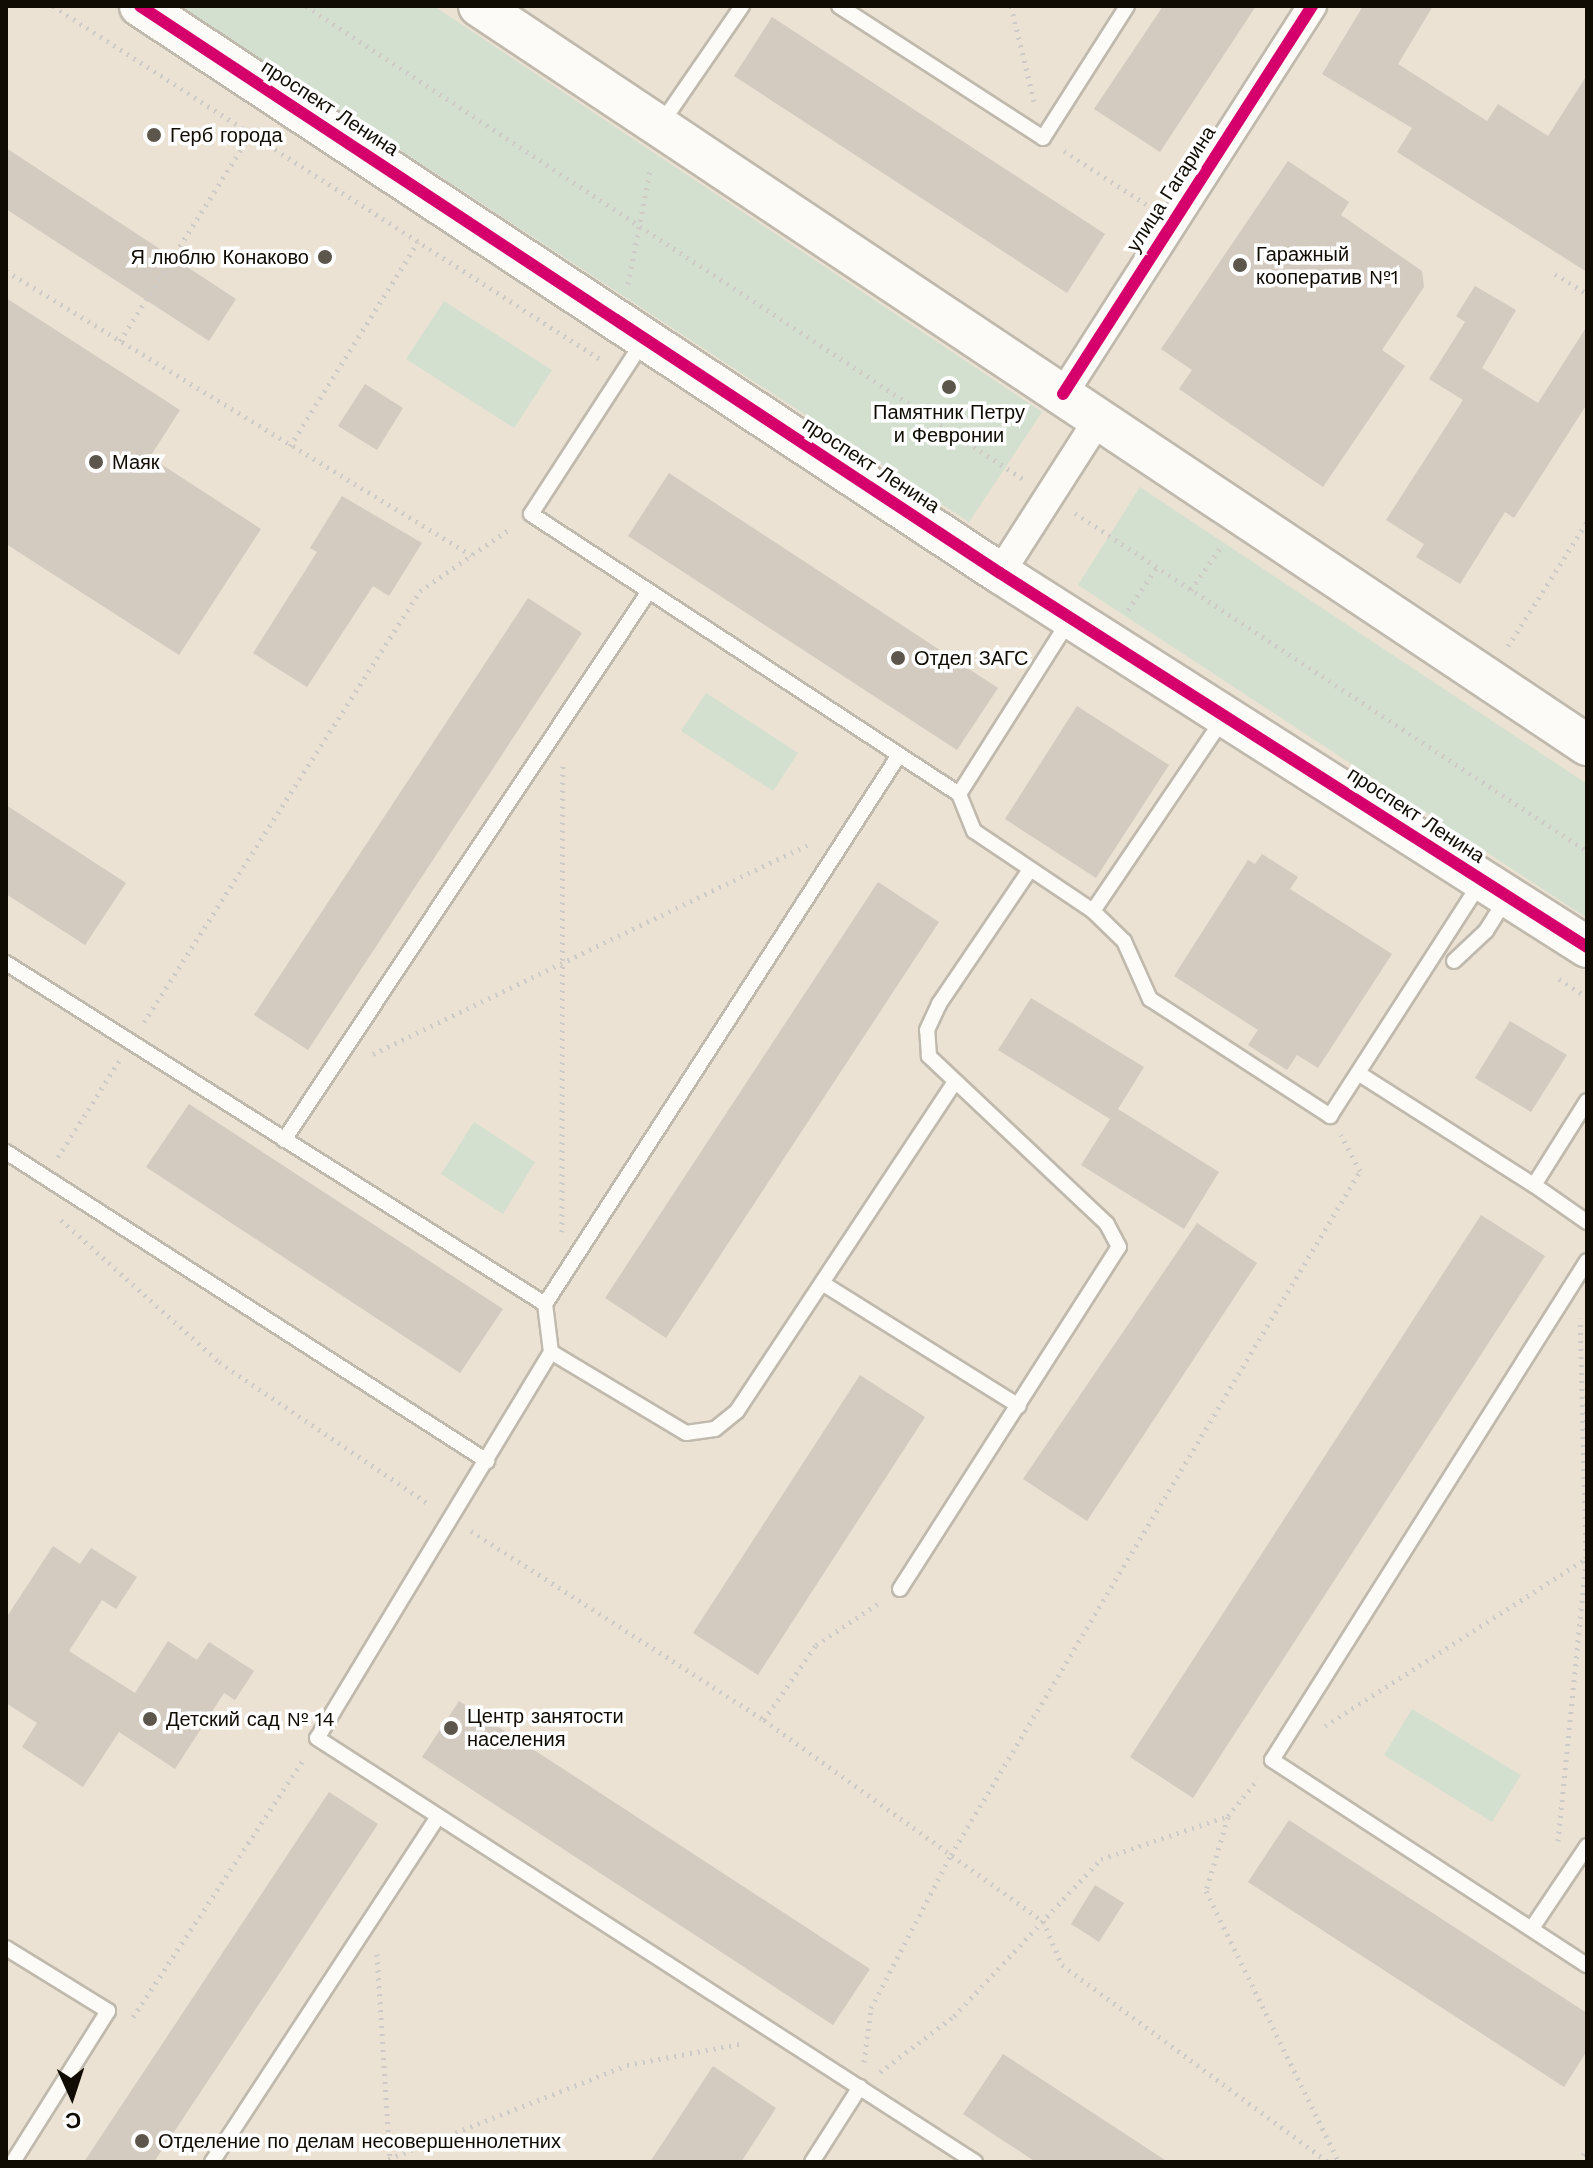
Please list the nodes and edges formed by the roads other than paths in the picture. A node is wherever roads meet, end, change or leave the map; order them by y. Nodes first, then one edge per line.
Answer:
1 (140, 6) edge
2 (479, 6) edge
3 (742, 6) edge
4 (839, 6) edge
5 (1127, 6) edge
6 (1312, 6) edge
7 (659, 126) junction
8 (645, 339) junction
9 (1063, 394) junction
10 (1099, 418) junction
11 (1000, 573) junction
12 (649, 591) junction
13 (1070, 618) junction
14 (1226, 716) junction
15 (1587, 745) edge
16 (899, 755) junction
17 (959, 794) junction
18 (1029, 871) junction
19 (1494, 889) junction
20 (1093, 911) junction
21 (1587, 947) edge
22 (1454, 961) dead end
23 (6, 963) edge
24 (1358, 1073) junction
25 (953, 1085) junction
26 (1587, 1101) edge
27 (284, 1140) junction
28 (6, 1152) edge
29 (1534, 1185) junction
30 (1587, 1222) edge
31 (1587, 1261) edge
32 (822, 1283) junction
33 (545, 1304) junction
34 (551, 1352) junction
35 (1019, 1406) junction
36 (487, 1461) junction
37 (900, 1589) road end
38 (438, 1816) junction
39 (1587, 1846) edge
40 (1532, 1928) junction
41 (6, 1948) edge
42 (1587, 1965) edge
43 (860, 2087) junction
44 (13, 2162) edge
45 (212, 2162) edge
46 (812, 2162) edge
47 (975, 2162) edge

1 - 8 street, проспект Ленина
2 - 7 street
3 - 7 lane
4 - 5 lane
6 - 9 street, улица Гагарина
7 - 9 street
8 - 11 street, проспект Ленина
8 - 12 lane
9 - 10 street
10 - 11 street
10 - 15 street
11 - 13 street, проспект Ленина
12 - 16 lane
12 - 27 lane
13 - 14 street, проспект Ленина
13 - 17 lane
14 - 19 street, проспект Ленина
14 - 20 lane
16 - 17 lane
16 - 33 lane
17 - 18 lane
18 - 20 lane
18 - 25 lane
19 - 21 street, проспект Ленина
19 - 22 lane
19 - 24 lane
20 - 24 lane
23 - 27 lane
24 - 29 lane
25 - 32 lane
25 - 35 lane
26 - 29 lane
27 - 33 lane
28 - 36 lane
29 - 30 lane
31 - 40 lane
32 - 34 lane
32 - 35 lane
33 - 34 lane
34 - 36 lane
35 - 37 lane
36 - 38 lane
38 - 43 lane
38 - 45 lane
39 - 40 lane
40 - 42 lane
41 - 44 lane
43 - 46 lane
43 - 47 lane

